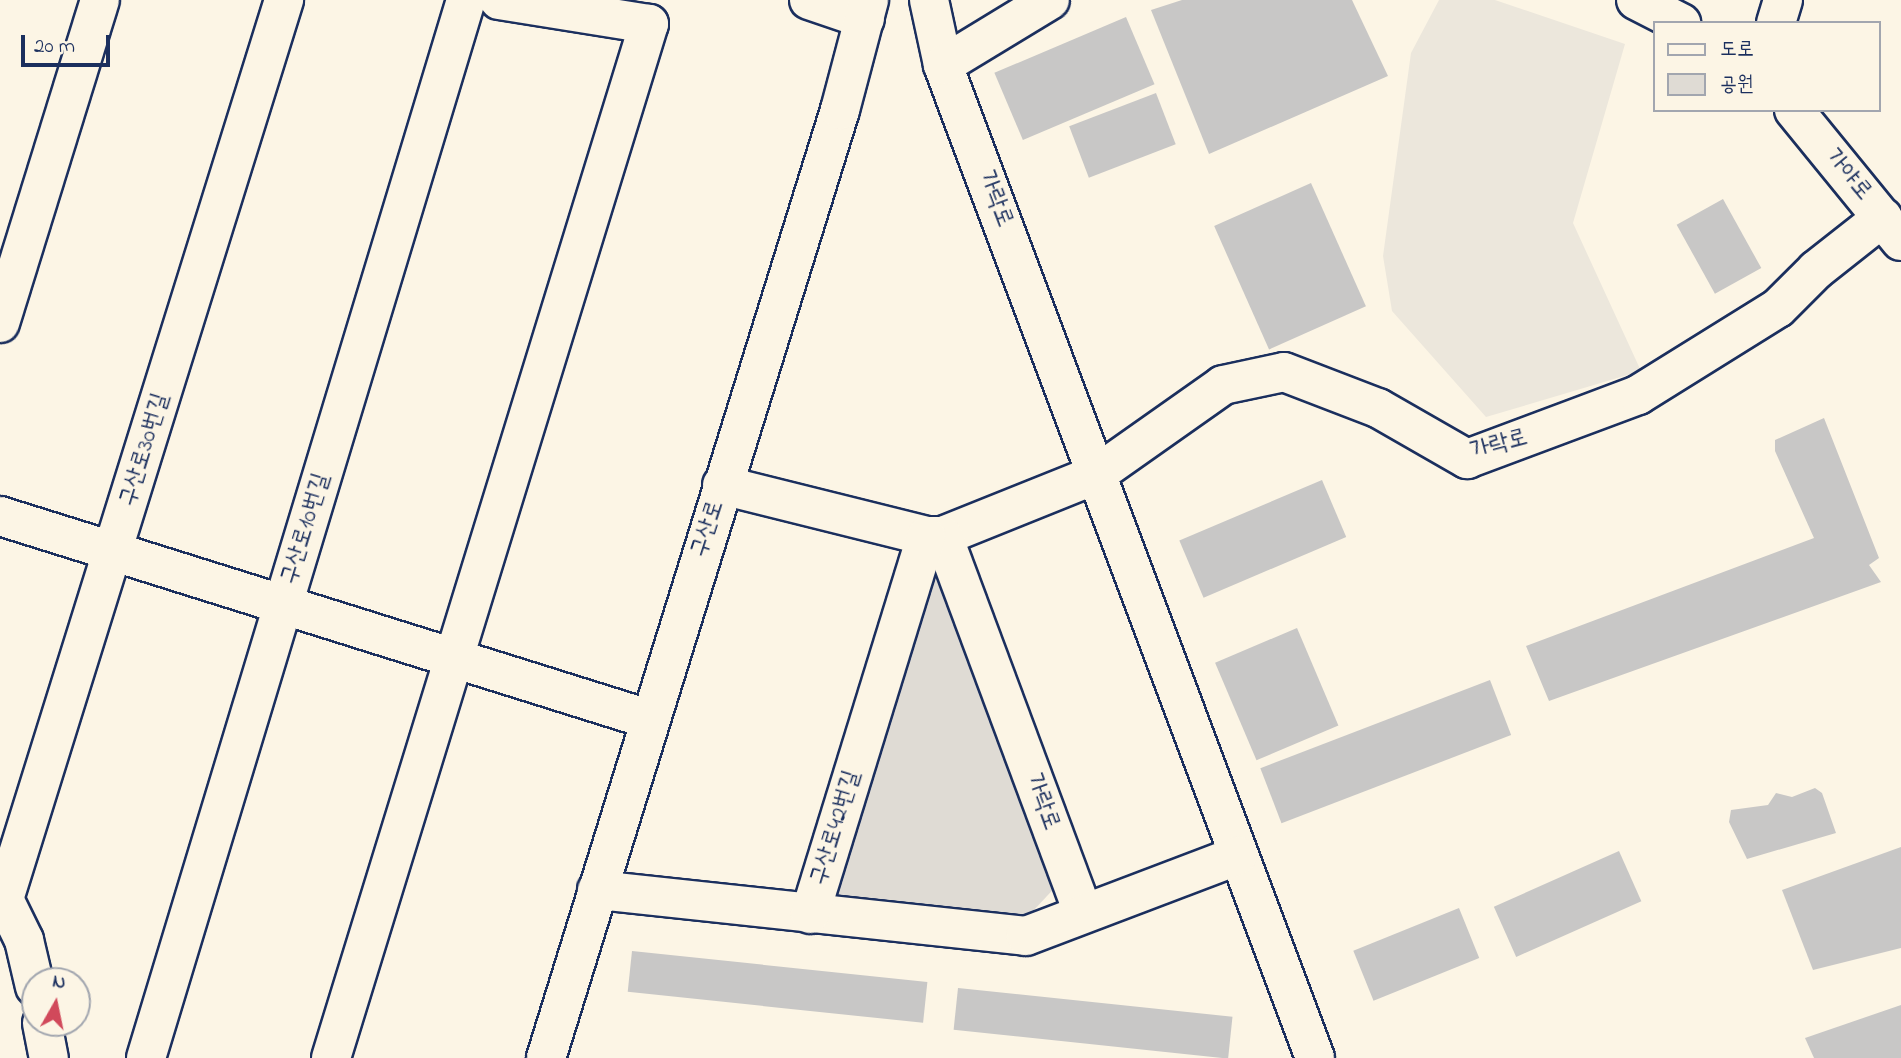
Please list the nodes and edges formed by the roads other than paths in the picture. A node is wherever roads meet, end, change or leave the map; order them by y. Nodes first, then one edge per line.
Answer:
1 (100, 0) edge
2 (284, 0) edge
3 (466, 0) edge
4 (499, 0) edge
5 (809, 0) edge
6 (929, 0) edge
7 (1051, 0) edge
8 (1636, 0) edge
9 (1783, 0) edge
10 (867, 10) edge
11 (1677, 21) edge
12 (1777, 21) edge
13 (943, 65) junction
14 (1796, 112) edge
15 (1892, 229) edge
16 (0, 323) edge
17 (1097, 474) junction
18 (722, 485) junction
19 (0, 516) edge
20 (934, 536) junction
21 (113, 552) junction
22 (284, 604) junction
23 (456, 657) junction
24 (648, 719) junction
25 (1237, 856) junction
26 (597, 890) junction
27 (2, 895) edge
28 (810, 914) junction
29 (1083, 914) junction
30 (30, 967) edge
31 (45, 1037) edge
32 (49, 1058) edge
33 (146, 1058) edge
34 (331, 1058) edge
35 (546, 1058) edge
36 (1315, 1058) edge

1 - 16 street
2 - 21 street, 구산로30번길
3 - 22 street, 구산로10번길
4 - 23 street
5 - 10 street
6 - 13 street, 가락로
7 - 13 street
8 - 11 street
9 - 12 street
10 - 18 street, 구산로
13 - 17 street, 가락로
14 - 15 street, 가야로
15 - 17 street, 가락로
17 - 20 street
17 - 25 street, 가락로
18 - 20 street
18 - 24 street, 구산로
19 - 21 street
20 - 28 street, 구산로42번길
20 - 29 street, 가락로
21 - 22 street
21 - 27 street, 구산로30번길
22 - 23 street
22 - 33 street, 구산로10번길
23 - 24 street
23 - 34 street
24 - 26 street, 구산로
25 - 29 street
25 - 36 street, 가락로
26 - 28 street, 구산로42번길
26 - 35 street, 구산로
27 - 30 street
28 - 29 street
31 - 32 street

